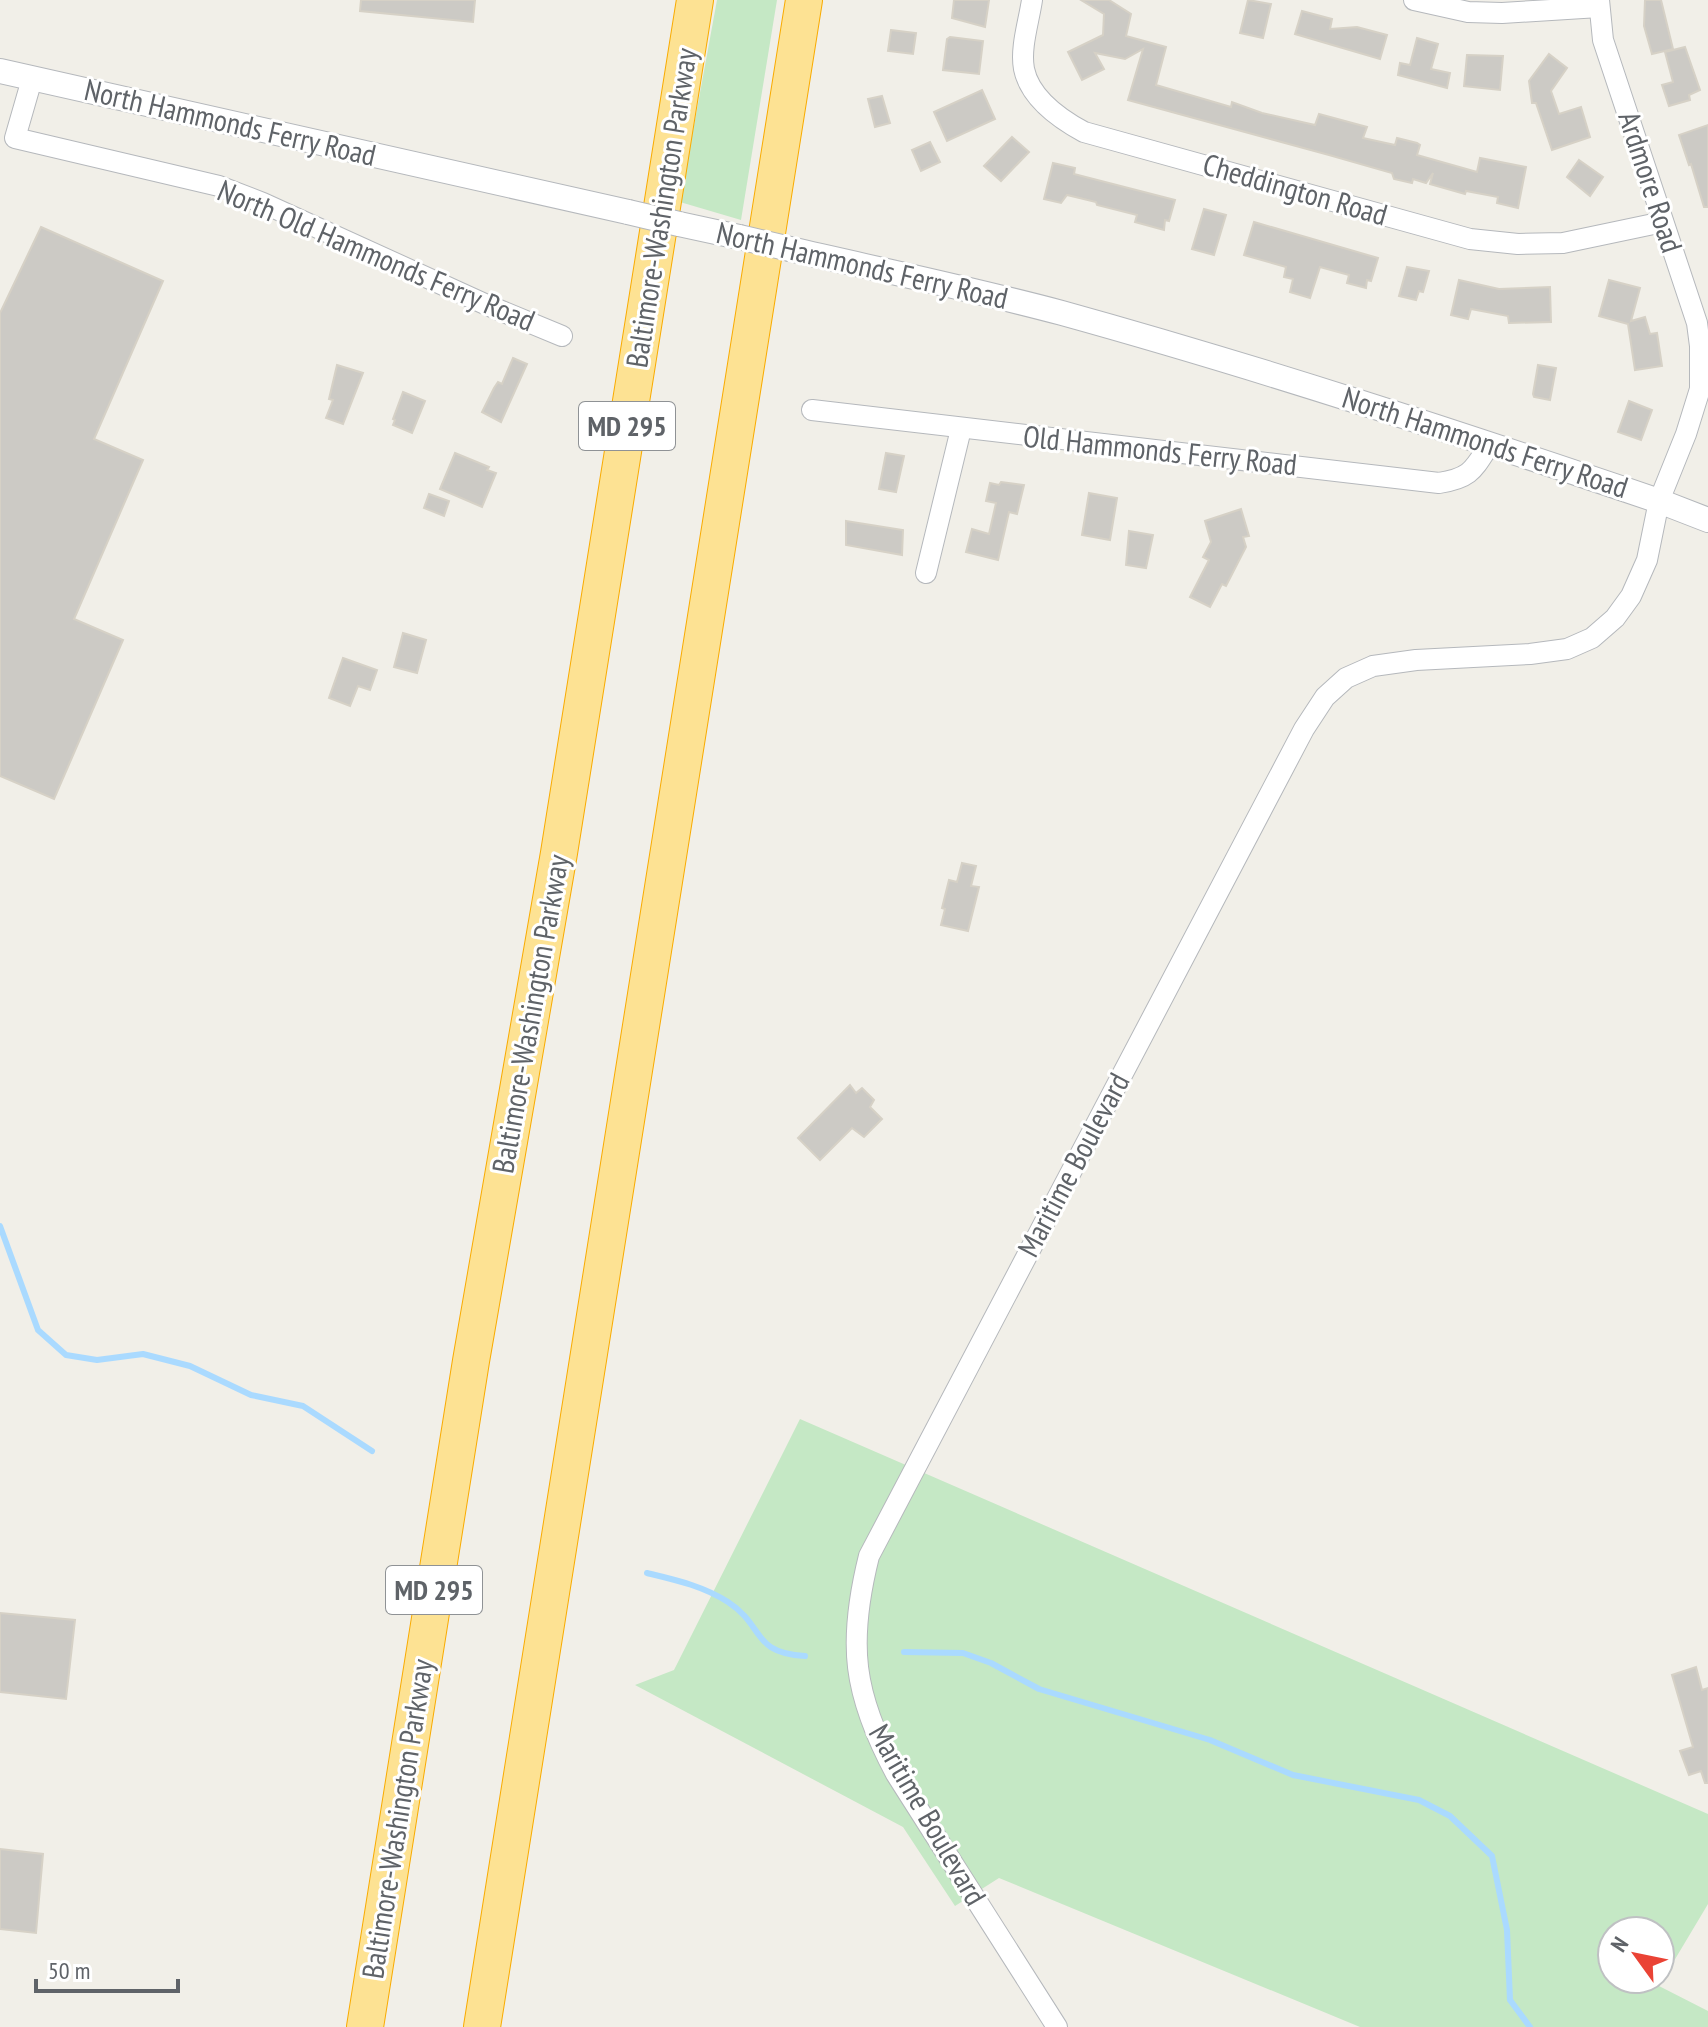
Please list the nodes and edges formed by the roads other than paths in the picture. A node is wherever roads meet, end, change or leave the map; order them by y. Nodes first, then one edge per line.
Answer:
1 (695, 0) edge
2 (804, 0) edge
3 (1032, 0) edge
4 (1414, 0) edge
5 (1599, 3) edge
6 (0, 71) edge
7 (32, 79) junction
8 (1663, 222) junction
9 (562, 336) dead end
10 (812, 410) dead end
11 (961, 429) junction
12 (1490, 444) junction
13 (1659, 501) junction
14 (1708, 520) edge
15 (926, 573) dead end
16 (365, 2027) edge
17 (482, 2027) edge
18 (1057, 2027) edge

1 - 16 highway, Baltimore-Washington Parkway / MD 295
2 - 17 highway
3 - 8 street, Cheddington Road
4 - 5 street
5 - 8 street, Ardmore Road
6 - 7 street, North Hammonds Ferry Road
7 - 9 street, North Old Hammonds Ferry Road
7 - 12 street, North Hammonds Ferry Road, bridge
8 - 13 street, Ardmore Road
10 - 11 street, Old Hammonds Ferry Road
11 - 12 street, Old Hammonds Ferry Road
11 - 15 street
12 - 13 street, North Hammonds Ferry Road
13 - 14 street, North Hammonds Ferry Road
13 - 18 street, Maritime Boulevard

